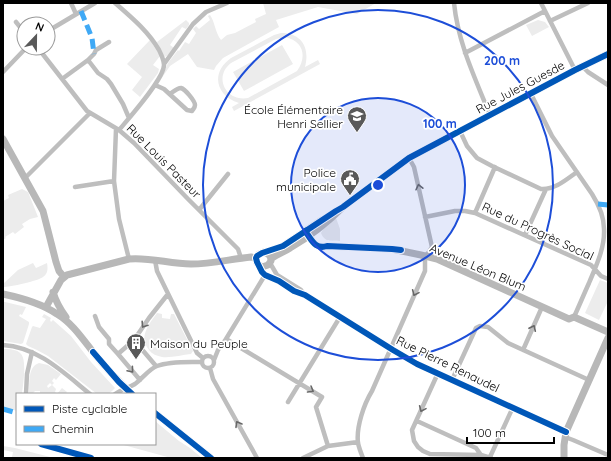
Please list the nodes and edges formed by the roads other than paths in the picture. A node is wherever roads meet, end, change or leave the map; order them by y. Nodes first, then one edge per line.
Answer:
1 (71, 3) edge
2 (95, 3) edge
3 (115, 3) edge
4 (227, 3) edge
5 (454, 3) edge
6 (541, 3) edge
7 (588, 3) edge
8 (545, 11) junction
9 (76, 14) junction
10 (550, 21) junction
11 (56, 26) edge
12 (109, 42) dead end
13 (465, 53) junction
14 (608, 54) edge
15 (18, 56) edge
16 (44, 56) edge
17 (88, 60) junction
18 (164, 64) junction
19 (583, 67) junction
20 (575, 70) junction
21 (3, 72) edge
22 (62, 79) junction
23 (155, 85) junction
24 (608, 85) edge
25 (170, 94) junction
26 (530, 94) junction
27 (90, 113) junction
28 (490, 115) junction
29 (129, 118) junction
30 (118, 130) junction
31 (460, 130) junction
32 (3, 139) edge
33 (409, 158) junction
34 (495, 168) junction
35 (577, 172) junction
36 (228, 174) dead end
37 (25, 178) junction
38 (114, 181) junction
39 (76, 187) dead end
40 (546, 189) junction
41 (598, 204) junction
42 (608, 205) edge
43 (199, 210) junction
44 (475, 213) junction
45 (426, 217) junction
46 (307, 233) junction
47 (525, 235) junction
48 (264, 252) junction
49 (425, 256) junction
50 (241, 258) junction
51 (256, 258) junction
52 (129, 259) junction
53 (155, 260) junction
54 (272, 264) junction
55 (260, 266) junction
56 (595, 269) junction
57 (267, 275) junction
58 (64, 277) junction
59 (608, 279) edge
60 (54, 292) junction
61 (3, 294) edge
62 (168, 294) junction
63 (305, 295) junction
64 (46, 307) junction
65 (542, 307) junction
66 (96, 316) dead end
67 (340, 317) junction
68 (574, 317) junction
69 (74, 329) junction
70 (608, 332) edge
71 (608, 338) edge
72 (134, 340) junction
73 (226, 340) junction
74 (3, 345) edge
75 (391, 349) junction
76 (523, 350) junction
77 (32, 352) junction
78 (118, 354) junction
79 (202, 360) junction
80 (214, 360) junction
81 (156, 366) junction
82 (210, 368) junction
83 (438, 373) junction
84 (140, 380) junction
85 (452, 380) junction
86 (589, 380) junction
87 (299, 384) junction
88 (126, 389) junction
89 (26, 393) edge
90 (89, 393) edge
91 (116, 393) edge
92 (131, 393) edge
93 (288, 402) dead end
94 (513, 407) junction
95 (156, 414) edge
96 (417, 421) junction
97 (565, 434) junction
98 (358, 442) junction
99 (328, 446) junction
100 (481, 455) junction
101 (608, 456) edge
102 (468, 457) edge
103 (211, 458) edge
104 (257, 458) edge
105 (303, 458) edge
106 (363, 458) edge
107 (490, 458) edge
108 (564, 458) edge

1 - 9 street
2 - 9 street
3 - 18 street
4 - 18 street
5 - 13 street
6 - 8 street
7 - 10 street
8 - 10 street
8 - 13 street
9 - 11 street
10 - 20 street
12 - 17 street
13 - 28 street
14 - 19 street, Rue Jules Guesde
15 - 21 street
16 - 22 street, Rue Louis Pasteur
17 - 22 street
17 - 29 street
18 - 23 street
19 - 20 street, Rue Jules Guesde
19 - 24 street
20 - 26 street, Rue Jules Guesde
22 - 27 street, Rue Louis Pasteur
23 - 25 street
23 - 29 street
25 - 25 street
26 - 28 street, Rue Jules Guesde
26 - 35 street
27 - 30 street, Rue Louis Pasteur
27 - 37 street
28 - 31 street, Rue Jules Guesde
29 - 30 street
30 - 38 street
30 - 43 street, Rue Louis Pasteur
31 - 33 street, Rue Jules Guesde
31 - 34 street
32 - 37 street
45 -> 33 street
33 - 46 street, Rue Jules Guesde
34 - 40 street
34 - 44 street
35 - 40 street
35 - 41 street
36 - 43 street
37 - 58 street
38 - 39 street
38 - 52 street
40 - 47 street
41 - 42 street
41 - 56 street
43 - 50 street, Rue Louis Pasteur
44 - 45 street, Rue du Progrès Social
44 - 47 street, Rue du Progrès Social
45 - 49 street
46 - 48 street, Rue Jules Guesde
46 - 49 street, Avenue Léon Blum
46 - 54 street, Rue Jules Guesde
47 - 56 street, Rue du Progrès Social
48 - 51 street
48 - 54 street
49 - 65 street, Avenue Léon Blum
49 -> 75 street
50 - 51 street
50 - 53 street
51 - 55 street
52 - 53 street
52 - 58 street
53 - 62 street
54 - 55 street
54 - 57 street
54 - 63 street, Rue Pierre Renaudel
55 - 57 street
56 - 59 street, Rue du Progrès Social
56 - 68 street
57 - 63 street, Rue Pierre Renaudel
57 - 73 street
58 - 60 street
60 - 64 street
60 - 69 street
61 - 64 street
62 -> 72 street
62 - 79 street
63 - 67 street, Rue Pierre Renaudel
64 - 69 street
65 - 68 street, Avenue Léon Blum
76 -> 65 street
66 - 78 street
67 - 75 street, Rue Pierre Renaudel
67 - 87 street
68 - 70 street, Avenue Léon Blum
69 - 88 street
71 - 86 street
72 - 78 street
72 - 81 street
73 - 80 street
73 - 87 street
74 - 77 street
75 - 83 street, Rue Pierre Renaudel
75 - 98 street
76 - 85 street
76 - 86 street
77 - 89 street
77 - 90 street
78 -> 84 street
79 - 80 street
79 - 81 street
79 - 82 street
80 - 82 street
81 - 84 street
104 -> 82 street
83 - 85 street, Rue Pierre Renaudel
83 -> 96 street
84 - 88 street
85 - 94 street, Rue Pierre Renaudel
86 - 97 street
87 - 93 street
87 -> 99 street
88 - 91 street
88 - 92 street
94 - 97 street, Rue Pierre Renaudel
94 - 107 street
95 - 103 street
96 - 100 street
96 - 102 street
97 - 101 street, Rue Pierre Renaudel
97 - 108 street
98 - 99 street
98 - 106 street
99 - 105 street
100 - 102 street
100 - 107 street

